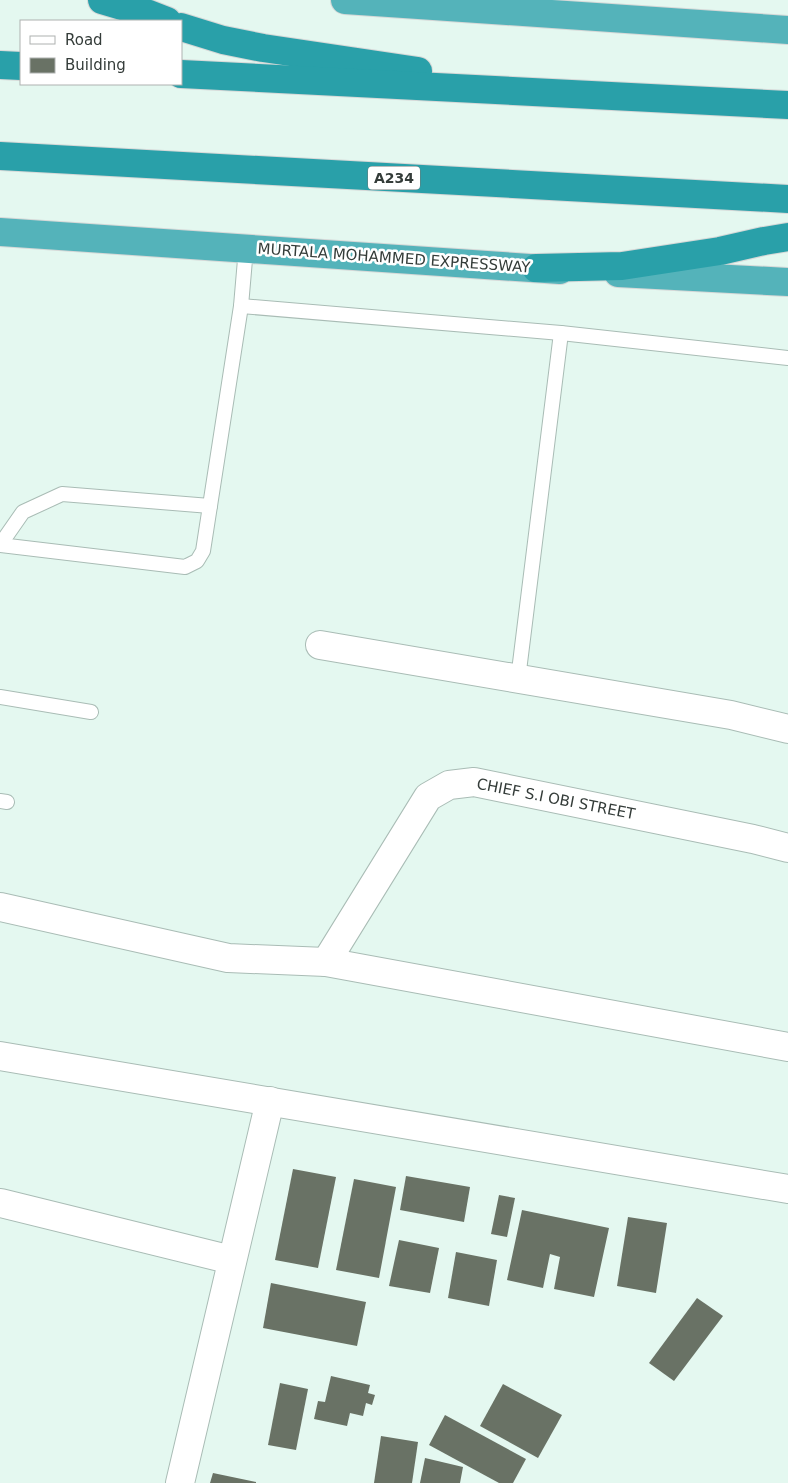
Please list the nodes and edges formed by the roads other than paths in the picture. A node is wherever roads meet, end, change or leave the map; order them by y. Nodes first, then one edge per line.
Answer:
1 (102, 0) edge
2 (345, 0) edge
3 (164, 20) edge
4 (182, 27) edge
5 (788, 30) edge
6 (0, 65) edge
7 (20, 66) edge
8 (182, 74) edge
9 (632, 98) junction
10 (788, 105) edge
11 (0, 156) edge
12 (788, 199) edge
13 (0, 232) edge
14 (788, 237) edge
15 (246, 248) junction
16 (536, 268) junction
17 (788, 282) edge
18 (241, 306) junction
19 (561, 334) junction
20 (788, 358) edge
21 (210, 506) junction
22 (0, 546) edge
23 (320, 645) dead end
24 (518, 679) junction
25 (0, 697) edge
26 (91, 712) dead end
27 (788, 729) edge
28 (788, 848) edge
29 (0, 907) edge
30 (326, 962) junction
31 (788, 1047) edge
32 (0, 1056) edge
33 (270, 1101) junction
34 (788, 1189) edge
35 (1, 1203) edge
36 (232, 1260) junction
37 (180, 1483) edge

1 - 3 highway
2 - 5 highway
4 - 9 highway
6 - 7 highway
8 - 9 highway
9 - 10 highway
11 - 12 highway, A234
13 - 15 highway, MURTALA MOHAMMED EXPRESSWAY
14 - 16 highway
15 - 16 highway, MURTALA MOHAMMED EXPRESSWAY
15 - 18 lane
16 - 17 highway, MURTALA MOHAMMED EXPRESSWAY
18 - 19 lane
18 - 21 lane
19 - 20 lane
19 - 24 lane
21 - 22 lane
21 - 22 lane
23 - 24 street
24 - 27 street
25 - 26 lane
28 - 30 street, CHIEF S.I OBI STREET
29 - 30 street
30 - 31 street
32 - 33 street
33 - 34 street
33 - 36 street
35 - 36 street
36 - 37 street

